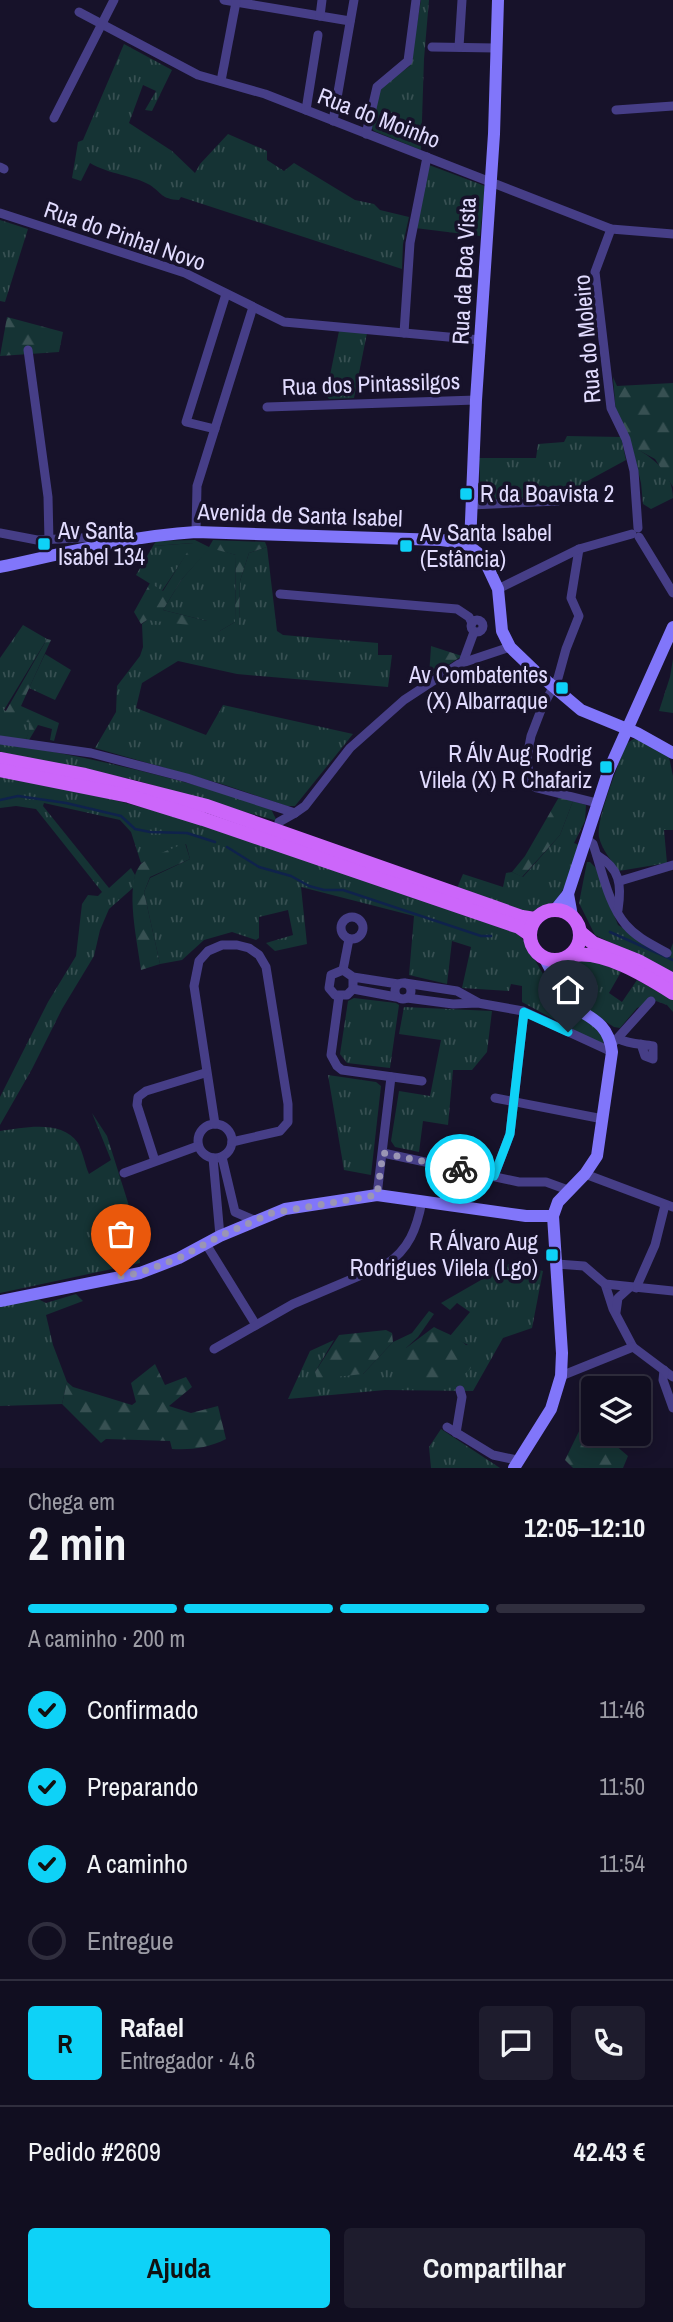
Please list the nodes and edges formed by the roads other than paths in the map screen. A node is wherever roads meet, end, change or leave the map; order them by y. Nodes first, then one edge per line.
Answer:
1 (114, 0) edge
2 (224, 0) edge
3 (322, 0) edge
4 (354, 0) edge
5 (416, 0) edge
6 (462, 0) edge
7 (498, 0) edge
8 (236, 2) edge
9 (260, 3) edge
10 (79, 12) dead end
11 (320, 16) junction
12 (350, 21) junction
13 (102, 25) junction
14 (318, 35) dead end
15 (432, 47) dead end
16 (458, 47) junction
17 (496, 48) junction
18 (220, 81) junction
19 (673, 106) edge
20 (306, 110) junction
21 (616, 110) dead end
22 (54, 118) dead end
23 (333, 121) junction
24 (366, 134) junction
25 (427, 157) junction
26 (491, 181) junction
27 (0, 214) edge
28 (611, 229) junction
29 (673, 234) edge
30 (226, 294) junction
31 (253, 307) junction
32 (404, 333) junction
33 (481, 340) junction
34 (28, 350) dead end
35 (476, 400) junction
36 (267, 407) dead end
37 (215, 429) junction
38 (558, 501) dead end
39 (471, 505) junction
40 (196, 532) junction
41 (0, 533) edge
42 (636, 533) junction
43 (49, 541) junction
44 (110, 543) junction
45 (470, 545) junction
46 (579, 549) junction
47 (0, 567) edge
48 (498, 589) junction
49 (673, 593) edge
50 (280, 594) dead end
51 (501, 621) junction
52 (473, 627) junction
53 (673, 627) edge
54 (510, 647) junction
55 (463, 662) junction
56 (554, 688) junction
57 (627, 729) junction
58 (0, 740) edge
59 (673, 753) edge
60 (0, 759) edge
61 (0, 771) edge
62 (597, 803) junction
63 (295, 813) junction
64 (279, 822) dead end
65 (586, 839) junction
66 (597, 855) junction
67 (673, 865) edge
68 (620, 881) junction
69 (568, 894) junction
70 (555, 910) junction
71 (618, 912) junction
72 (572, 916) junction
73 (536, 919) junction
74 (581, 933) junction
75 (529, 934) junction
76 (349, 939) dead end
77 (667, 953) dead end
78 (565, 958) junction
79 (545, 959) junction
80 (343, 970) junction
81 (554, 976) junction
82 (353, 977) junction
83 (673, 979) edge
84 (402, 984) junction
85 (353, 989) junction
86 (460, 992) junction
87 (673, 993) edge
88 (339, 996) junction
89 (396, 997) junction
90 (407, 999) junction
91 (651, 1001) dead end
92 (478, 1003) junction
93 (456, 1004) junction
94 (524, 1012) junction
95 (640, 1044) dead end
96 (614, 1045) junction
97 (205, 1073) junction
98 (391, 1077) junction
99 (422, 1081) dead end
100 (495, 1098) dead end
101 (514, 1101) junction
102 (603, 1119) junction
103 (215, 1124) junction
104 (232, 1142) junction
105 (198, 1146) junction
106 (383, 1153) junction
107 (218, 1158) junction
108 (155, 1161) junction
109 (124, 1172) dead end
110 (585, 1174) junction
111 (494, 1176) junction
112 (568, 1190) junction
113 (377, 1195) junction
114 (422, 1201) junction
115 (669, 1206) edge
116 (235, 1212) junction
117 (553, 1216) junction
118 (220, 1220) junction
119 (256, 1220) junction
120 (237, 1228) junction
121 (220, 1236) junction
122 (206, 1244) junction
123 (557, 1264) junction
124 (605, 1284) junction
125 (633, 1288) junction
126 (673, 1291) edge
127 (0, 1301) edge
128 (616, 1314) junction
129 (256, 1325) junction
130 (633, 1347) junction
131 (214, 1349) dead end
132 (664, 1370) junction
133 (561, 1376) junction
134 (673, 1377) edge
135 (460, 1390) dead end
136 (673, 1408) edge
137 (447, 1427) dead end
138 (456, 1433) junction
139 (516, 1464) edge

1 - 13 street
2 - 8 street
3 - 11 street
4 - 12 street
5 - 24 street
6 - 16 street
7 - 17 street, Rua da Boa Vista
8 - 9 street
8 - 18 street
9 - 11 street
10 - 13 street, Rua do Moinho
11 - 12 street
12 - 23 street
13 - 18 street, Rua do Moinho
13 - 22 street
14 - 20 street
15 - 16 street
16 - 17 street
17 - 26 street, Rua da Boa Vista
18 - 20 street, Rua do Moinho
19 - 21 street
20 - 23 street, Rua do Moinho
23 - 24 street, Rua do Moinho
24 - 25 street, Rua do Moinho
25 - 26 street, Rua do Moinho
25 - 32 street
26 - 28 street, Rua do Moinho
26 - 33 street, Rua da Boa Vista
27 - 30 street, Rua do Pinhal Novo
28 - 29 street, Rua do Moinho
28 - 42 street, Rua do Moleiro
30 - 31 street, Rua do Pinhal Novo
30 - 37 street
31 - 32 street, Rua do Pinhal Novo
31 - 37 street
32 - 33 street, Rua do Pinhal Novo
33 - 35 street, Rua da Boa Vista
34 - 43 street
35 - 36 street, Rua dos Pintassilgos
35 - 39 street, Rua da Boa Vista
37 - 40 street
38 - 39 street
39 - 45 street, Rua da Boa Vista
40 - 44 street, Avenida de Santa Isabel
40 - 45 street, Avenida de Santa Isabel
41 - 43 street
42 - 46 street
42 - 49 street
43 - 44 street
44 - 47 street, Avenida de Santa Isabel
45 - 48 street
46 - 48 street
46 - 56 street
48 - 51 street
50 - 52 street
51 - 52 street
51 - 54 street
52 - 55 street
53 - 57 street
54 - 55 street
54 - 56 street
55 - 63 street
56 - 57 street
56 - 62 street
57 - 59 street
57 - 62 street
58 - 63 street
60 - 73 main road
61 - 75 main road
62 - 65 street
63 - 64 street
65 - 66 street
65 - 69 street
66 - 68 street
66 - 71 street
67 - 68 street
68 - 71 street
69 - 70 street
69 - 72 street
70 - 72 main road
70 - 73 main road
71 - 77 street
72 - 74 main road
73 - 75 main road
74 - 78 main road
74 - 83 main road
75 - 79 main road
76 - 80 street
78 - 79 main road
78 - 81 street
78 - 87 main road
79 - 81 street
80 - 82 street
80 - 88 street
81 - 96 street
82 - 84 street
82 - 85 street
84 - 86 street
84 - 89 street
84 - 90 street
85 - 88 street
85 - 89 street
86 - 92 street
86 - 93 street
88 - 98 street
89 - 90 street
90 - 93 street
91 - 96 street
92 - 93 street
92 - 94 street
94 - 96 street
94 - 101 street
95 - 96 street
96 - 102 street
97 - 103 street
97 - 104 street
97 - 108 street
98 - 99 street
98 - 106 street
100 - 101 street
101 - 102 street
101 - 111 street
102 - 110 street
103 - 104 street
103 - 105 street
104 - 107 street
105 - 107 street
105 - 108 street
106 - 111 street
106 - 113 street
107 - 116 street
107 - 118 street
108 - 109 street
110 - 112 street
110 - 115 street
111 - 112 street
112 - 117 street
113 - 114 street
113 - 119 street
114 - 117 street
114 - 129 street
115 - 125 street
116 - 119 street
116 - 120 street
117 - 123 street
118 - 120 street
118 - 121 street
119 - 120 street
120 - 121 street
121 - 122 street
122 - 127 street
122 - 129 street
123 - 124 street
123 - 133 street
124 - 125 street
124 - 128 street
125 - 126 street
125 - 128 street
128 - 130 street
129 - 131 street
130 - 132 street
130 - 133 street
132 - 134 street
132 - 136 street
133 - 139 street
135 - 138 street
137 - 138 street
138 - 139 street

